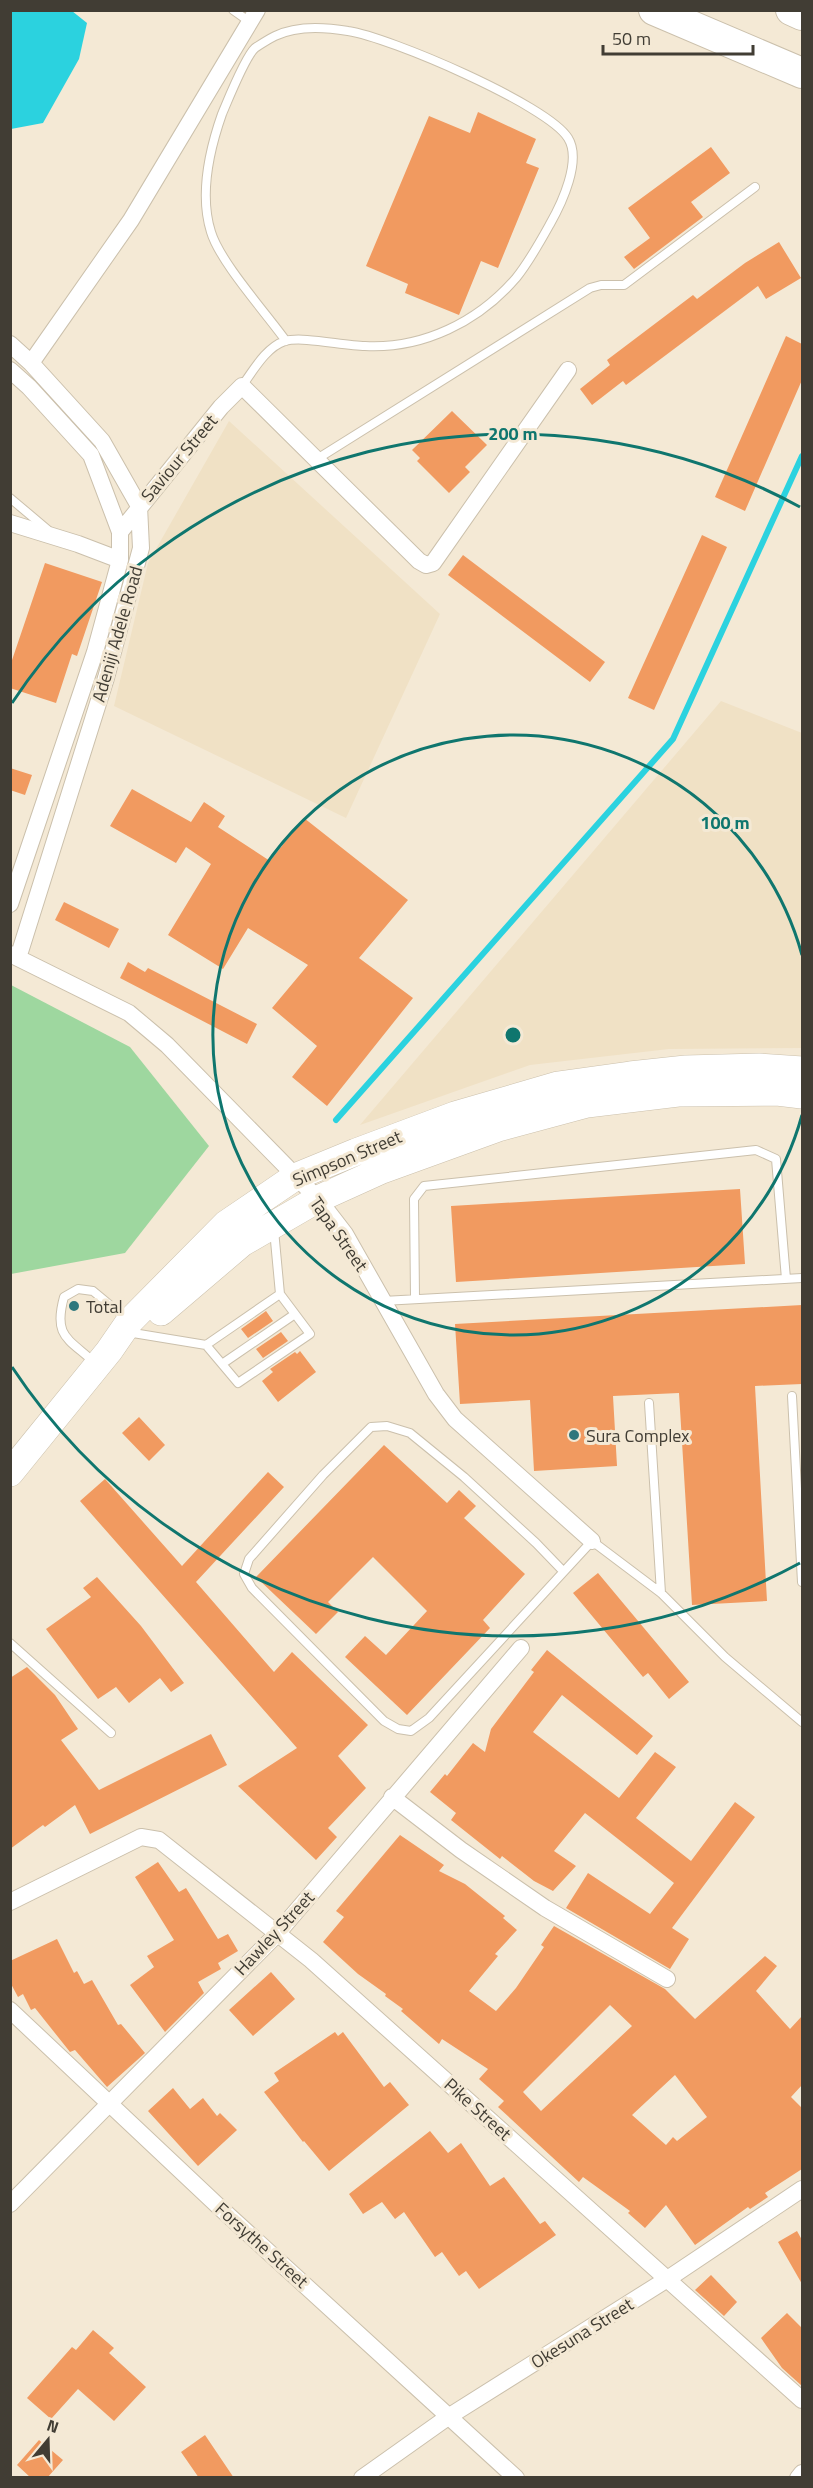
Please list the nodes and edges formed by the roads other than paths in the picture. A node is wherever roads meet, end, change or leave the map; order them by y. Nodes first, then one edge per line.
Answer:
1 (233, 10) edge
2 (654, 10) edge
3 (791, 10) edge
4 (802, 15) edge
5 (254, 16) edge
6 (802, 73) edge
7 (755, 187) dead end
8 (286, 341) junction
9 (10, 344) edge
10 (31, 363) junction
11 (10, 370) edge
12 (568, 370) dead end
13 (242, 386) junction
14 (317, 459) junction
15 (10, 498) edge
16 (139, 506) junction
17 (10, 523) edge
18 (120, 532) junction
19 (58, 538) junction
20 (120, 560) junction
21 (10, 904) edge
22 (14, 956) edge
23 (802, 1070) edge
24 (802, 1095) edge
25 (295, 1177) junction
26 (318, 1199) junction
27 (273, 1224) junction
28 (802, 1278) edge
29 (786, 1279) junction
30 (280, 1294) junction
31 (415, 1298) junction
32 (383, 1300) junction
33 (295, 1314) junction
34 (131, 1327) junction
35 (206, 1345) junction
36 (103, 1358) junction
37 (222, 1365) junction
38 (792, 1396) dead end
39 (649, 1402) dead end
40 (10, 1473) edge
41 (592, 1541) junction
42 (564, 1571) junction
43 (802, 1582) edge
44 (661, 1593) junction
45 (10, 1643) edge
46 (521, 1648) dead end
47 (802, 1722) edge
48 (111, 1733) dead end
49 (392, 1797) junction
50 (10, 1902) edge
51 (276, 1935) junction
52 (667, 1979) dead end
53 (10, 2010) edge
54 (108, 2103) junction
55 (802, 2189) edge
56 (10, 2204) edge
57 (669, 2278) junction
58 (802, 2400) edge
59 (448, 2417) junction
60 (802, 2474) edge
61 (362, 2478) edge
62 (516, 2478) edge
63 (798, 2478) edge

1 - 5 lane
2 - 6 highway
3 - 4 highway
5 - 10 street
7 - 14 lane
8 - 8 lane
8 - 13 lane
9 - 10 street, Adeniji Adele Road
10 - 16 street, Adeniji Adele Road
11 - 18 street, Adeniji Adele Road
12 - 14 street
13 - 14 street
13 - 16 street, Saviour Street
15 - 19 lane
16 - 18 street, Saviour Street
16 - 22 street, Adeniji Adele Road
17 - 19 street
18 - 20 street, Adeniji Adele Road
19 - 20 street
20 - 21 street, Adeniji Adele Road
22 - 25 street, Tapa Street
23 - 25 main road, Simpson Street
24 - 26 main road
25 - 26 street, Tapa Street
25 - 34 main road, Simpson Street
26 - 27 main road
26 - 32 street, Tapa Street
27 - 30 lane
27 - 34 main road
28 - 29 lane
29 - 31 lane
29 - 31 lane
30 - 33 lane
30 - 35 lane
31 - 32 lane
32 - 41 street, Tapa Street
33 - 37 lane
33 - 37 lane
34 - 35 lane
34 - 36 main road
34 - 36 lane
35 - 37 lane
36 - 40 main road
38 - 43 lane
39 - 44 lane
41 - 42 lane
41 - 44 lane
42 - 42 lane
44 - 47 lane
45 - 48 lane
46 - 49 street, Hawley Street
49 - 51 street, Hawley Street
49 - 52 street
50 - 51 street, Pike Street
51 - 54 street, Hawley Street
51 - 57 street, Pike Street
53 - 54 street, Forsythe Street
54 - 56 street, Hawley Street
54 - 59 street, Forsythe Street
55 - 57 street, Okesuna Street
57 - 58 street, Pike Street
57 - 59 street, Okesuna Street
59 - 61 street, Okesuna Street
59 - 62 street, Forsythe Street
60 - 63 street

